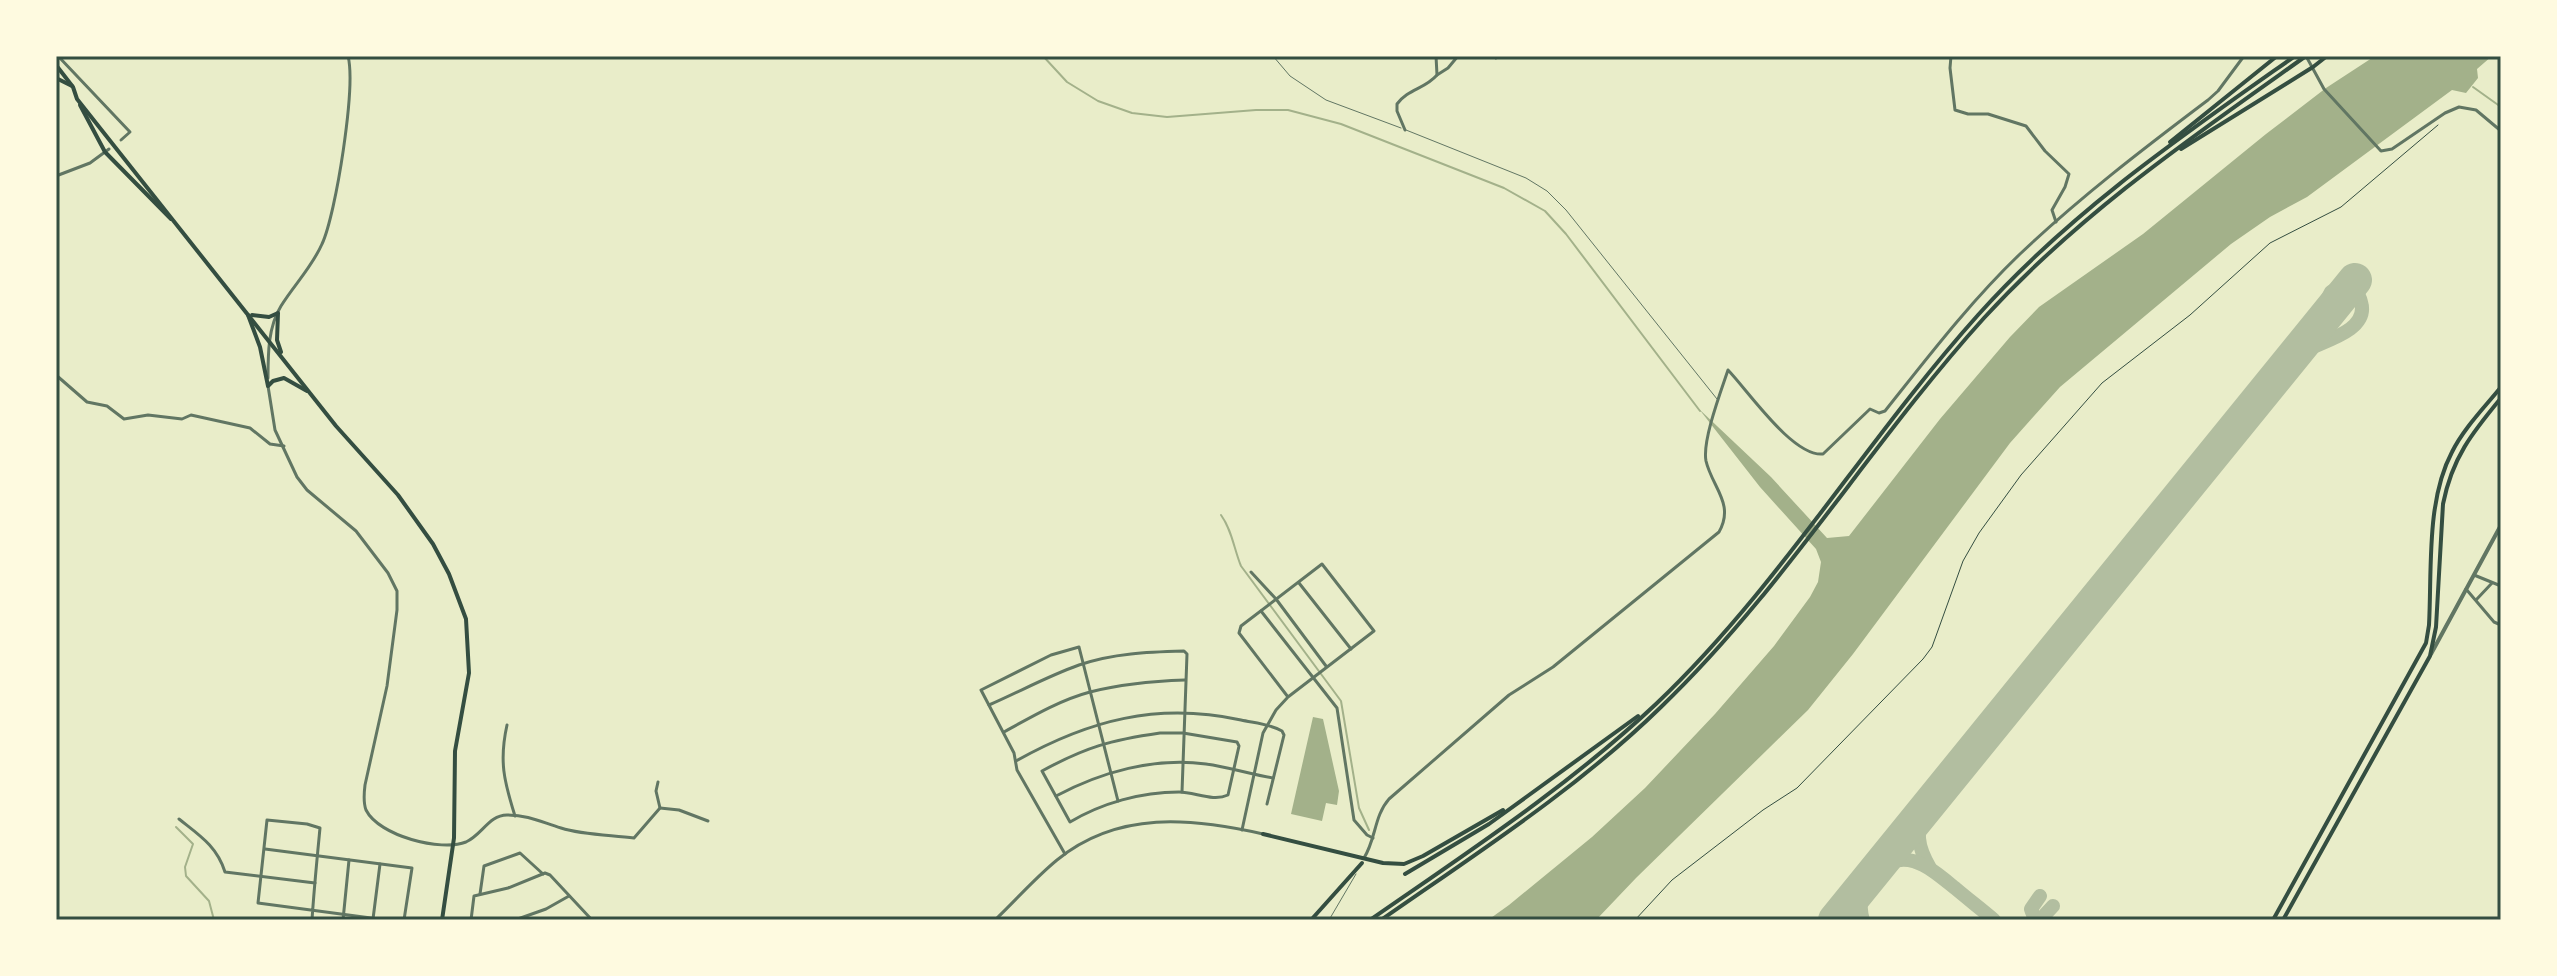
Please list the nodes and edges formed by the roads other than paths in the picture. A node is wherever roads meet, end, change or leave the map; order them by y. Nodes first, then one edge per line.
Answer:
1 (58, 56) edge
2 (348, 56) edge
3 (1273, 56) edge
4 (1436, 56) edge
5 (1458, 56) edge
6 (1951, 56) edge
7 (2244, 56) edge
8 (2277, 56) edge
9 (2295, 56) edge
10 (2327, 56) edge
11 (2304, 57) edge
12 (56, 65) edge
13 (2313, 67) junction
14 (1437, 75) junction
15 (56, 78) edge
16 (73, 87) junction
17 (77, 99) junction
18 (1405, 130) junction
19 (2501, 131) edge
20 (121, 140) dead end
21 (107, 151) junction
22 (2145, 163) junction
23 (2148, 169) junction
24 (56, 176) edge
25 (2056, 222) junction
26 (176, 223) junction
27 (246, 311) junction
28 (278, 313) junction
29 (269, 339) junction
30 (283, 358) junction
31 (56, 375) edge
32 (268, 386) junction
33 (2501, 387) edge
34 (312, 395) junction
35 (2501, 398) edge
36 (1718, 401) junction
37 (284, 446) junction
38 (1824, 513) junction
39 (2501, 525) edge
40 (1786, 560) junction
41 (1251, 572) dead end
42 (2474, 575) junction
43 (1299, 583) junction
44 (2492, 583) junction
45 (2501, 586) edge
46 (2466, 589) junction
47 (1274, 600) junction
48 (2476, 600) junction
49 (1262, 610) junction
50 (2501, 625) edge
51 (1351, 649) junction
52 (2430, 656) junction
53 (1082, 664) junction
54 (1326, 668) junction
55 (1314, 678) junction
56 (1185, 680) junction
57 (1089, 692) junction
58 (1288, 697) junction
59 (1656, 703) junction
60 (989, 705) junction
61 (1186, 713) junction
62 (1098, 723) junction
63 (507, 725) dead end
64 (1266, 725) junction
65 (1004, 732) junction
66 (1183, 733) junction
67 (1104, 743) junction
68 (1016, 761) junction
69 (1182, 762) junction
70 (1233, 770) junction
71 (1111, 772) junction
72 (1254, 775) junction
73 (1273, 778) junction
74 (658, 782) dead end
75 (1182, 792) junction
76 (1530, 795) junction
77 (1056, 796) junction
78 (1118, 801) junction
79 (1267, 804) dead end
80 (660, 808) junction
81 (515, 816) junction
82 (179, 819) dead end
83 (708, 821) dead end
84 (1242, 830) junction
85 (1263, 834) joint
86 (1373, 838) junction
87 (453, 845) junction
88 (265, 849) junction
89 (1065, 854) junction
90 (317, 857) junction
91 (349, 860) junction
92 (1363, 860) junction
93 (380, 864) junction
94 (544, 874) junction
95 (1405, 874) dead end
96 (261, 877) junction
97 (315, 884) junction
98 (480, 894) junction
99 (569, 896) junction
100 (313, 911) junction
101 (343, 914) junction
102 (373, 919) edge
103 (312, 920) edge
104 (343, 920) edge
105 (386, 920) edge
106 (404, 920) edge
107 (442, 920) edge
108 (471, 920) edge
109 (515, 920) edge
110 (591, 920) edge
111 (995, 920) edge
112 (1311, 920) edge
113 (1329, 920) edge
114 (1370, 920) edge
115 (1381, 920) edge
116 (2272, 920) edge
117 (2284, 920) edge

1 - 20 street
2 - 28 street
3 - 18 lane
4 - 14 street
5 - 14 street
6 - 25 street
7 - 25 street
8 - 22 main road
9 - 22 main road
10 - 13 main road
11 - 13 street
11 - 23 main road
12 - 16 main road
13 - 19 street
13 - 23 main road
14 - 18 street
15 - 16 main road
16 - 17 main road
17 - 21 main road
17 - 26 main road
18 - 36 lane
21 - 24 street
21 - 26 main road
22 - 38 main road
23 - 38 main road
25 - 36 street
26 - 27 main road
27 - 28 main road
27 - 29 main road
27 - 32 main road
28 - 29 street
28 - 30 main road
29 - 30 main road
29 - 32 street
30 - 34 main road
31 - 37 street
32 - 34 main road
32 - 37 street
33 - 116 main road
34 - 87 main road
35 - 52 main road
36 - 86 street
37 - 87 street
38 - 40 main road
39 - 42 street
40 - 59 main road
40 - 115 main road
41 - 47 street
42 - 44 street
42 - 46 street
43 - 47 street
43 - 51 street
43 - 51 street
44 - 45 street
44 - 48 street
46 - 48 street
46 - 52 street
47 - 49 street
47 - 54 street
48 - 50 street
49 - 55 street
49 - 58 street
51 - 54 street
52 - 117 main road
53 - 56 street
53 - 57 street
53 - 60 street
53 - 60 street
54 - 55 street
55 - 58 street
55 - 86 street
56 - 57 street
56 - 61 street
57 - 62 street
57 - 65 street
58 - 64 street
59 - 76 main road
59 - 114 main road
60 - 65 street
61 - 62 street
61 - 64 street
61 - 66 street
62 - 67 street
62 - 68 street
63 - 81 street
64 - 72 street
64 - 73 street
65 - 68 street
66 - 67 street
66 - 69 street
66 - 70 street
67 - 71 street
67 - 77 street
68 - 89 street
69 - 70 street
69 - 71 street
69 - 75 street
70 - 72 street
70 - 75 street
71 - 77 street
71 - 78 street
72 - 73 street
72 - 84 street
73 - 79 street
74 - 80 street
75 - 78 street
76 - 85 main road
76 - 95 main road
77 - 78 street
80 - 81 street
80 - 83 street
81 - 87 street
82 - 96 street
84 - 85 street
84 - 89 street
86 - 92 street
87 - 107 main road
88 - 90 street
88 - 90 street
88 - 96 street
89 - 111 street
90 - 91 street
90 - 97 street
91 - 93 street
91 - 101 street
92 - 112 main road
92 - 113 lane
93 - 102 street
93 - 106 street
94 - 98 street
94 - 98 street
94 - 99 street
96 - 97 street
96 - 100 street
97 - 100 street
98 - 108 street
99 - 109 street
99 - 110 street
100 - 101 street
100 - 103 street
101 - 102 street
101 - 104 street
102 - 105 street

